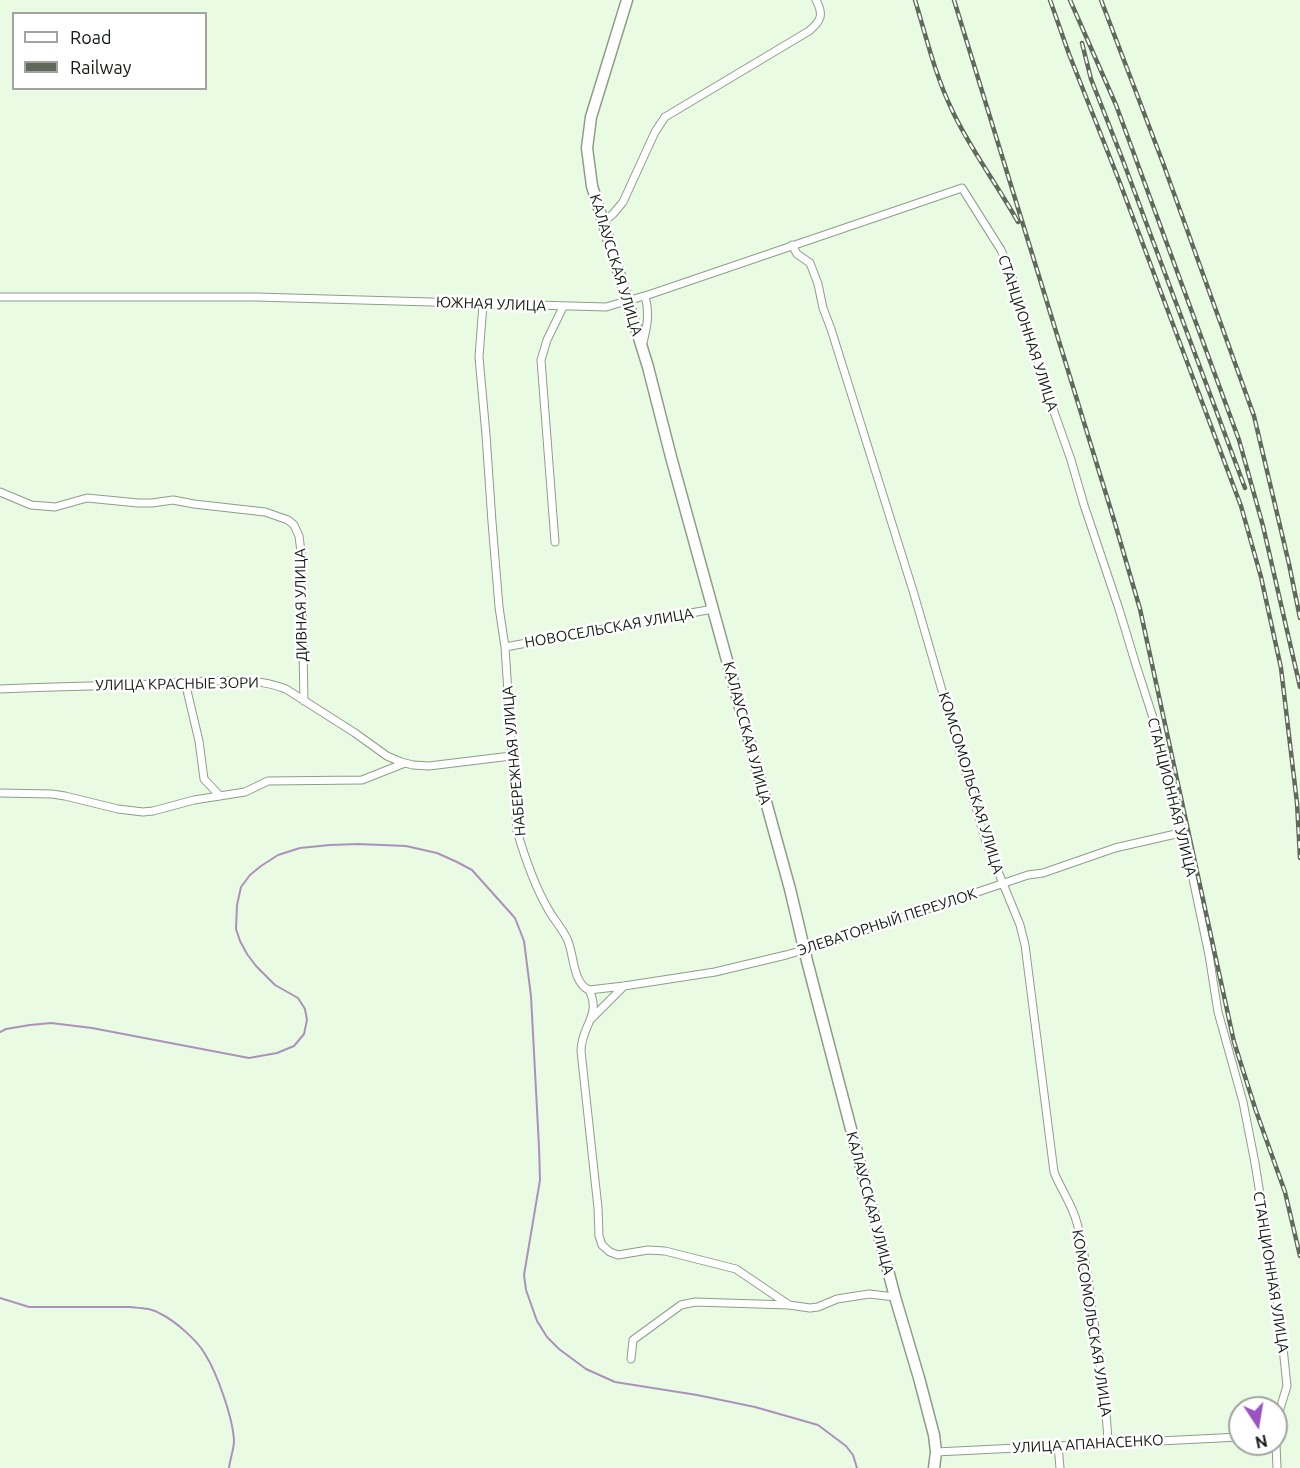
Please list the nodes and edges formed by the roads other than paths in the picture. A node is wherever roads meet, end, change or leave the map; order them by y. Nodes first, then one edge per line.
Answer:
1 (627, 0) edge
2 (816, 0) edge
3 (962, 188) joint
4 (603, 222) junction
5 (792, 245) junction
6 (645, 296) junction
7 (0, 297) edge
8 (627, 302) junction
9 (483, 304) junction
10 (563, 307) junction
11 (642, 348) junction
12 (0, 492) edge
13 (555, 542) dead end
14 (713, 609) junction
15 (505, 647) junction
16 (302, 676) junction
17 (185, 682) junction
18 (0, 689) edge
19 (286, 689) junction
20 (304, 701) junction
21 (511, 756) junction
22 (405, 763) junction
23 (0, 793) edge
24 (220, 796) junction
25 (1180, 832) junction
26 (1003, 884) junction
27 (805, 950) junction
28 (624, 986) junction
29 (589, 990) junction
30 (590, 1020) junction
31 (895, 1297) junction
32 (789, 1305) junction
33 (631, 1359) dead end
34 (1284, 1396) edge
35 (1228, 1438) edge
36 (1108, 1443) junction
37 (1058, 1445) junction
38 (936, 1452) junction
39 (934, 1468) edge
40 (1060, 1468) edge

1 - 4 street, КАЛАУССКАЯ УЛИЦА
2 - 4 street
3 - 5 street, ЮЖНАЯ УЛИЦА
3 - 25 street, СТАНЦИОННАЯ УЛИЦА
4 - 8 street, КАЛАУССКАЯ УЛИЦА
5 - 6 street, ЮЖНАЯ УЛИЦА
5 - 26 street, КОМСОМОЛЬСКАЯ УЛИЦА
6 - 8 street, ЮЖНАЯ УЛИЦА
6 - 11 street
7 - 9 street, ЮЖНАЯ УЛИЦА
8 - 10 street, ЮЖНАЯ УЛИЦА
8 - 11 street, КАЛАУССКАЯ УЛИЦА
9 - 10 street, ЮЖНАЯ УЛИЦА
9 - 15 street, НАБЕРЕЖНАЯ УЛИЦА
10 - 13 street
11 - 14 street, КАЛАУССКАЯ УЛИЦА
12 - 16 street, ДИВНАЯ УЛИЦА
14 - 15 street, НОВОСЕЛЬСКАЯ УЛИЦА
14 - 27 street, КАЛАУССКАЯ УЛИЦА
15 - 21 street, НАБЕРЕЖНАЯ УЛИЦА
16 - 19 street
16 - 20 street, ДИВНАЯ УЛИЦА
17 - 18 street, УЛИЦА КРАСНЫЕ ЗОРИ
17 - 19 street, УЛИЦА КРАСНЫЕ ЗОРИ
17 - 24 street
19 - 20 street, УЛИЦА КРАСНЫЕ ЗОРИ
20 - 22 street, УЛИЦА КРАСНЫЕ ЗОРИ
21 - 22 street, УЛИЦА КРАСНЫЕ ЗОРИ
21 - 29 street, НАБЕРЕЖНАЯ УЛИЦА
22 - 24 street
23 - 24 street
25 - 26 street, ЭЛЕВАТОРНЫЙ ПЕРЕУЛОК
25 - 34 street, СТАНЦИОННАЯ УЛИЦА
26 - 27 street, ЭЛЕВАТОРНЫЙ ПЕРЕУЛОК
26 - 36 street, КОМСОМОЛЬСКАЯ УЛИЦА
27 - 28 street, ЭЛЕВАТОРНЫЙ ПЕРЕУЛОК
27 - 31 street, КАЛАУССКАЯ УЛИЦА
28 - 29 street, ЭЛЕВАТОРНЫЙ ПЕРЕУЛОК
28 - 30 street
29 - 30 street, НАБЕРЕЖНАЯ УЛИЦА
30 - 32 street, НАБЕРЕЖНАЯ УЛИЦА
31 - 32 street
31 - 38 street, КАЛАУССКАЯ УЛИЦА
32 - 33 street
35 - 36 street, УЛИЦА АПАНАСЕНКО
36 - 37 street, УЛИЦА АПАНАСЕНКО
37 - 38 street, УЛИЦА АПАНАСЕНКО
37 - 40 street
38 - 39 street, КАЛАУССКАЯ УЛИЦА

